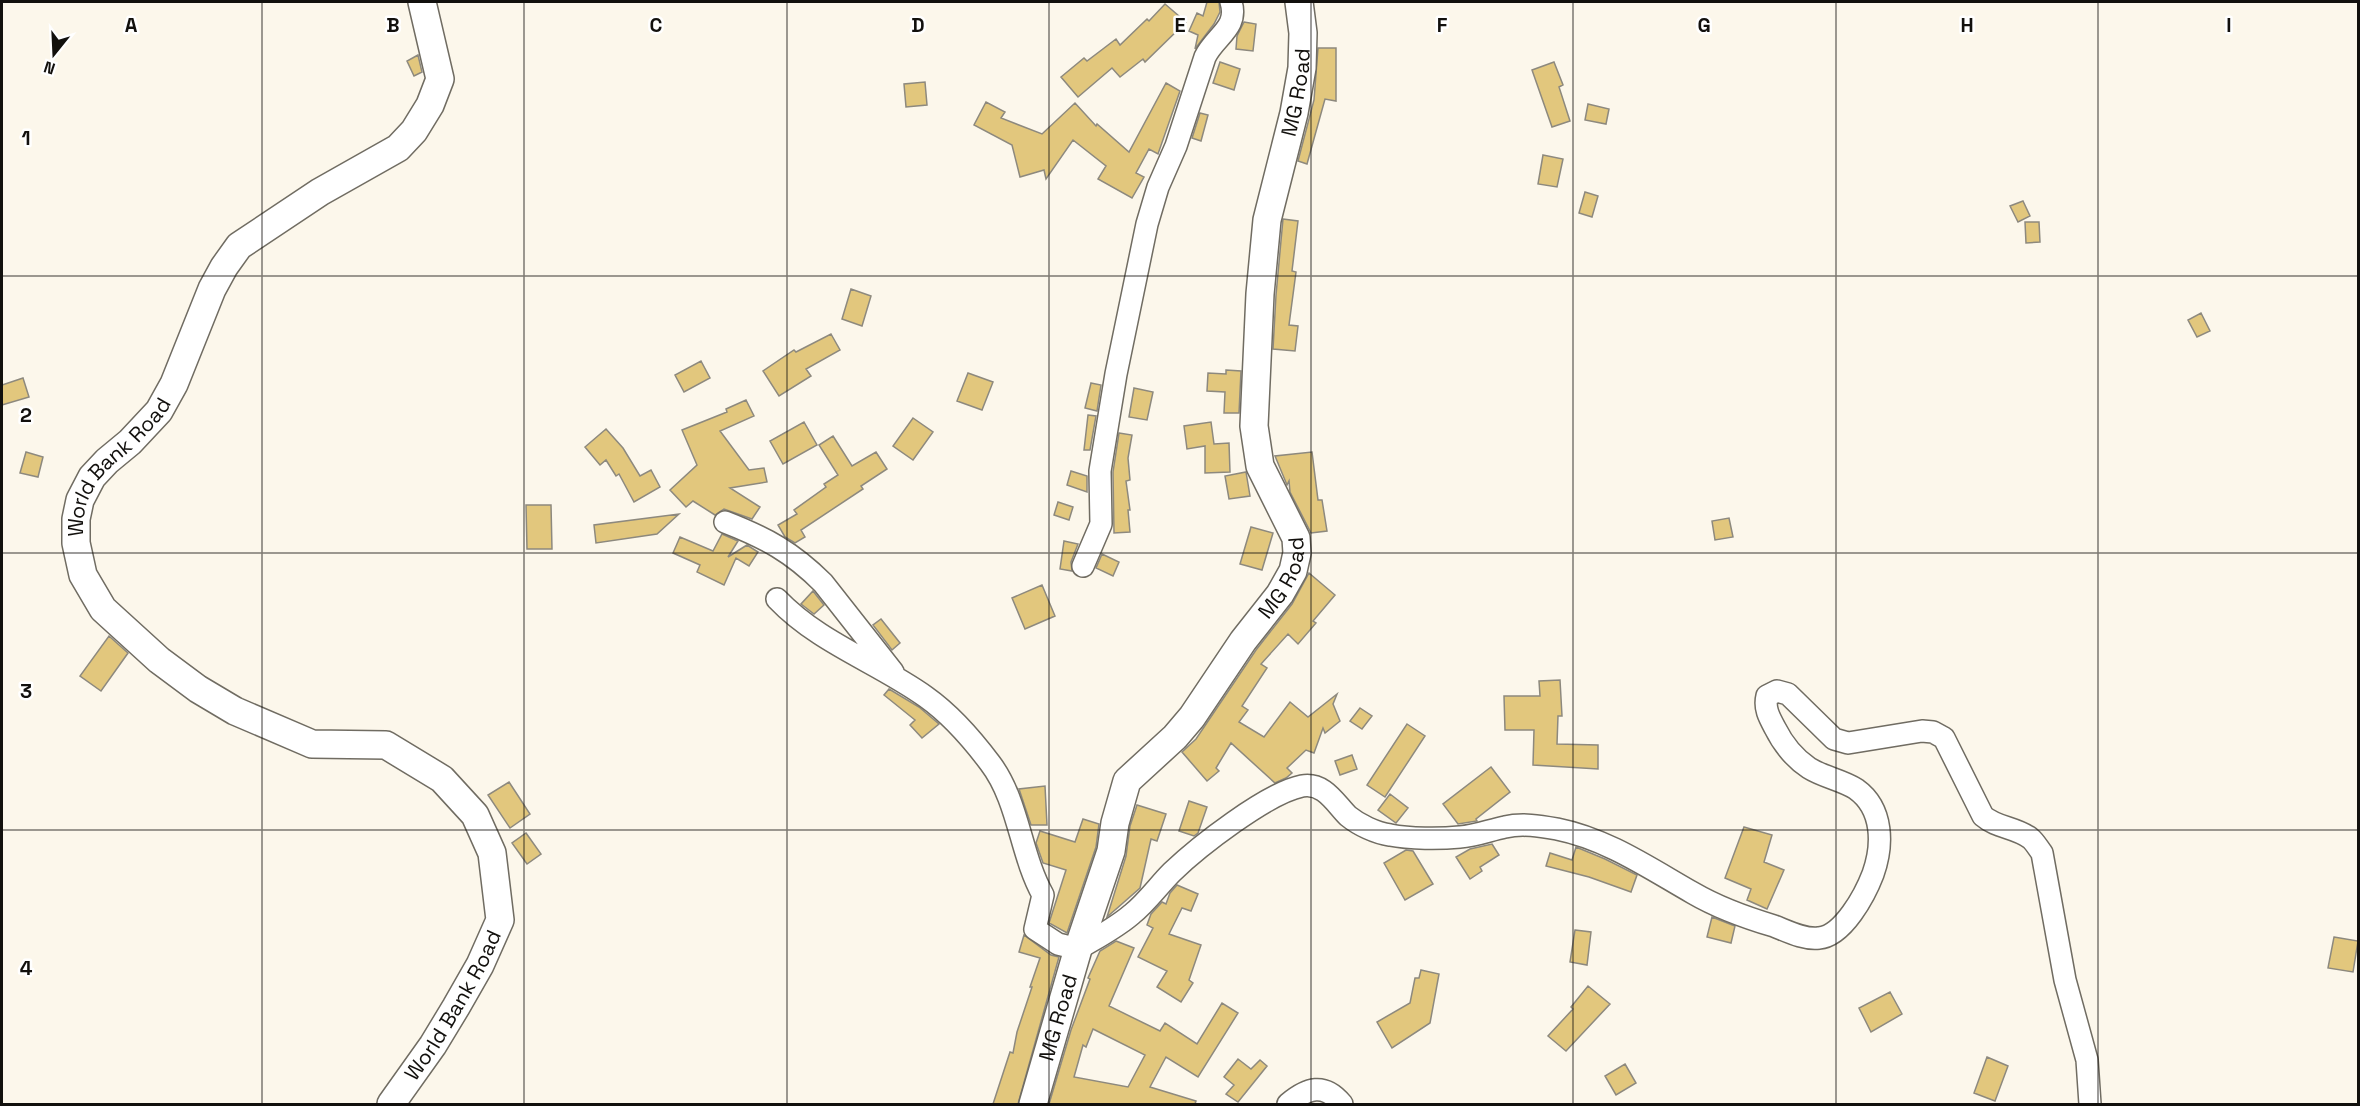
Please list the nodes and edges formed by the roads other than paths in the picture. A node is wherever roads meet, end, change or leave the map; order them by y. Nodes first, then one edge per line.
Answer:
1 (422, 2) edge
2 (1232, 2) edge
3 (1299, 2) edge
4 (725, 522) dead end
5 (1083, 566) dead end
6 (777, 599) dead end
7 (898, 680) junction
8 (1078, 949) junction
9 (391, 1104) edge
10 (1033, 1104) edge
11 (1288, 1104) edge
12 (1342, 1104) edge
13 (2090, 1104) edge

1 - 9 main road, World Bank Road
2 - 5 street
3 - 8 main road, MG Road
4 - 7 street
6 - 7 street
7 - 8 street
8 - 10 main road, MG Road
8 - 13 street
11 - 12 street

